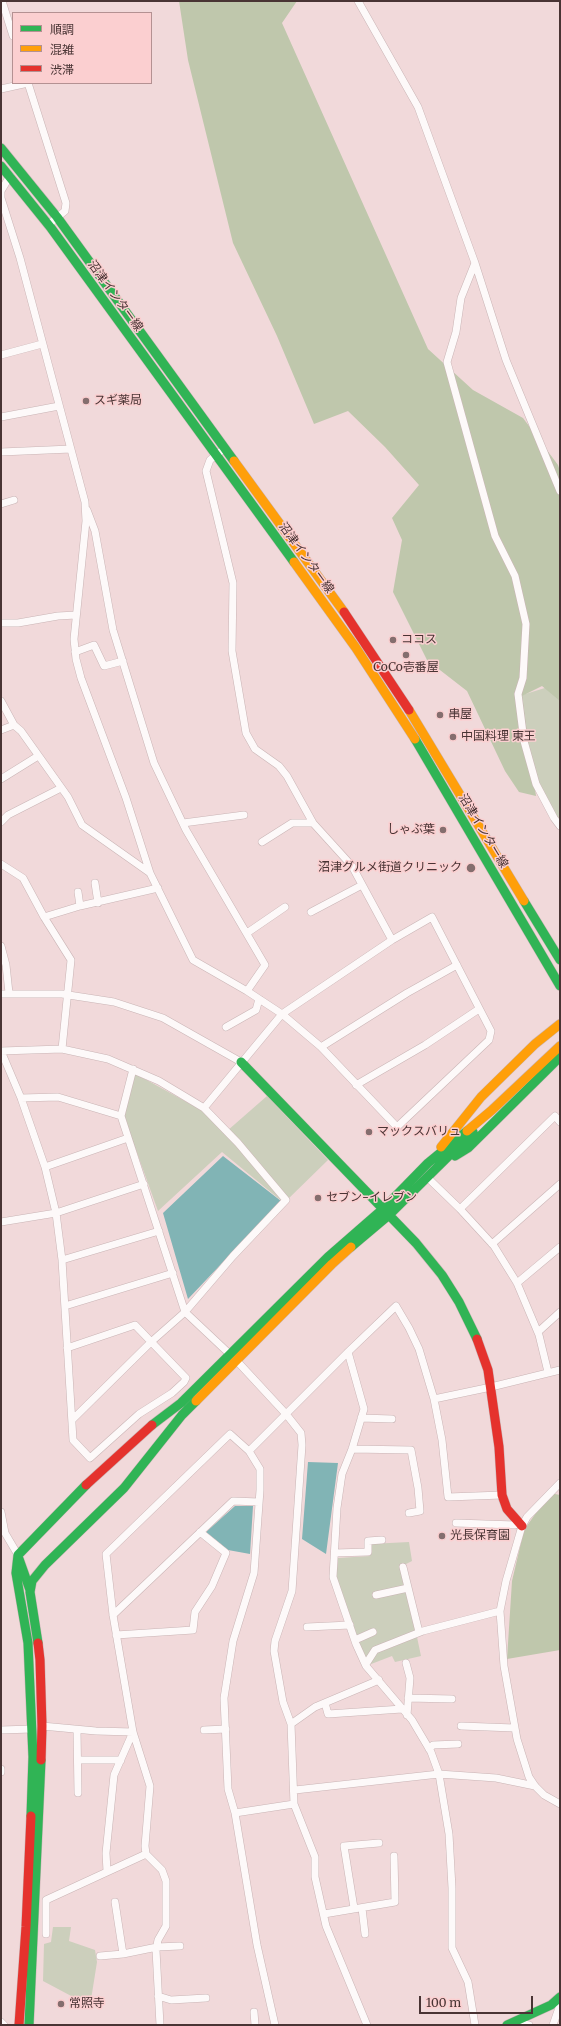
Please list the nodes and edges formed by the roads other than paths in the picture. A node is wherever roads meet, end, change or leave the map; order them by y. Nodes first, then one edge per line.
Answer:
1 (2, 1) edge
2 (358, 1) edge
3 (12, 33) edge
4 (24, 84) edge
5 (28, 84) edge
6 (1, 89) edge
7 (1, 148) edge
8 (1, 166) edge
9 (10, 176) junction
10 (57, 217) junction
11 (48, 225) junction
12 (474, 263) junction
13 (42, 344) junction
14 (1, 355) edge
15 (59, 406) junction
16 (1, 417) edge
17 (225, 448) junction
18 (71, 449) junction
19 (1, 452) edge
20 (216, 454) junction
21 (560, 491) edge
22 (14, 500) dead end
23 (85, 502) junction
24 (1, 504) edge
25 (76, 615) junction
26 (1, 623) edge
27 (75, 652) junction
28 (123, 661) junction
29 (1, 701) edge
30 (14, 725) junction
31 (1, 730) edge
32 (38, 756) junction
33 (1, 779) edge
34 (60, 788) junction
35 (244, 815) dead end
36 (1, 822) edge
37 (183, 823) junction
38 (313, 823) junction
39 (560, 826) edge
40 (262, 842) dead end
41 (1, 864) edge
42 (150, 873) junction
43 (94, 884) dead end
44 (362, 885) junction
45 (158, 888) junction
46 (78, 892) dead end
47 (98, 902) junction
48 (80, 906) junction
49 (285, 907) dead end
50 (311, 912) dead end
51 (44, 917) junction
52 (246, 933) junction
53 (392, 940) junction
54 (1, 948) edge
55 (560, 960) edge
56 (456, 965) junction
57 (560, 986) edge
58 (247, 991) junction
59 (5, 994) edge
60 (68, 995) junction
61 (259, 999) junction
62 (479, 1009) junction
63 (282, 1014) junction
64 (560, 1024) edge
65 (226, 1027) dead end
66 (560, 1046) edge
67 (321, 1048) junction
68 (62, 1049) junction
69 (1, 1051) edge
70 (560, 1057) edge
71 (241, 1062) junction
72 (133, 1069) junction
73 (356, 1085) junction
74 (21, 1098) junction
75 (204, 1108) junction
76 (121, 1116) junction
77 (560, 1122) edge
78 (128, 1138) junction
79 (431, 1166) junction
80 (45, 1167) junction
81 (428, 1178) junction
82 (144, 1184) junction
83 (560, 1184) edge
84 (460, 1209) junction
85 (386, 1212) junction
86 (56, 1213) junction
87 (1, 1222) edge
88 (159, 1231) junction
89 (492, 1244) junction
90 (560, 1247) edge
91 (62, 1260) junction
92 (173, 1273) junction
93 (517, 1283) junction
94 (65, 1306) junction
95 (185, 1312) junction
96 (560, 1312) edge
97 (538, 1332) junction
98 (151, 1342) junction
99 (67, 1348) junction
100 (348, 1352) junction
101 (233, 1358) junction
102 (560, 1370) edge
103 (548, 1372) junction
104 (491, 1388) junction
105 (434, 1399) junction
106 (286, 1414) junction
107 (361, 1418) junction
108 (392, 1419) dead end
109 (72, 1420) junction
110 (352, 1449) junction
111 (249, 1451) junction
112 (560, 1483) edge
113 (502, 1495) junction
114 (259, 1502) junction
115 (1, 1512) edge
116 (410, 1513) dead end
117 (456, 1523) dead end
118 (520, 1523) junction
119 (200, 1532) junction
120 (382, 1540) dead end
121 (334, 1553) junction
122 (18, 1555) junction
123 (403, 1567) dead end
124 (408, 1588) junction
125 (30, 1592) junction
126 (376, 1595) dead end
127 (500, 1611) junction
128 (113, 1615) junction
129 (350, 1625) junction
130 (307, 1627) dead end
131 (373, 1632) dead end
132 (419, 1632) junction
133 (116, 1635) junction
134 (355, 1640) junction
135 (406, 1663) dead end
136 (366, 1664) junction
137 (379, 1680) junction
138 (408, 1698) junction
139 (452, 1699) dead end
140 (325, 1703) junction
141 (402, 1709) junction
142 (407, 1715) junction
143 (291, 1724) junction
144 (42, 1726) junction
145 (461, 1726) dead end
146 (514, 1728) junction
147 (32, 1729) junction
148 (226, 1729) junction
149 (1, 1730) edge
150 (77, 1730) junction
151 (204, 1730) dead end
152 (133, 1732) junction
153 (458, 1744) dead end
154 (429, 1749) junction
155 (78, 1760) junction
156 (121, 1760) junction
157 (1, 1769) edge
158 (1, 1772) edge
159 (439, 1774) junction
160 (535, 1786) junction
161 (295, 1790) junction
162 (78, 1793) dead end
163 (294, 1804) junction
164 (560, 1804) edge
165 (235, 1813) junction
166 (379, 1843) dead end
167 (146, 1854) junction
168 (394, 1856) dead end
169 (107, 1871) junction
170 (116, 1902) dead end
171 (358, 1908) junction
172 (324, 1914) junction
173 (46, 1934) dead end
174 (365, 1934) dead end
175 (180, 1946) dead end
176 (157, 1947) junction
177 (123, 1954) junction
178 (100, 1956) dead end
179 (158, 1996) junction
180 (560, 1997) edge
181 (206, 1998) dead end
182 (560, 2005) edge
183 (254, 2012) dead end
184 (1, 2022) edge
185 (510, 2024) edge
186 (4, 2025) edge
187 (19, 2025) edge
188 (29, 2025) edge
189 (160, 2025) edge
190 (255, 2025) edge
191 (275, 2025) edge
192 (367, 2025) edge
193 (475, 2025) edge
194 (529, 2025) edge
195 (553, 2025) edge

1 - 3 street
2 - 12 street
4 - 6 street
5 - 10 street
7 - 10 street, 沼津インター線
8 - 9 street, 沼津インター線
9 - 11 street, 沼津インター線
9 - 13 street
10 - 11 street
10 - 17 street, 沼津インター線
11 - 20 street, 沼津インター線
12 - 21 street
12 - 39 street
13 - 14 street
13 - 15 street
15 - 16 street
15 - 18 street
17 - 20 street
17 - 55 street, 沼津インター線
18 - 19 street
18 - 23 street
20 - 38 street
20 - 57 street, 沼津インター線
22 - 24 street
23 - 25 street
23 - 28 street
25 - 26 street
25 - 27 street
27 - 28 street
27 - 42 street
28 - 37 street
29 - 30 street
30 - 31 street
30 - 32 street
32 - 33 street
32 - 34 street
34 - 36 street
34 - 42 street
35 - 37 street
37 - 52 street
38 - 40 street
38 - 44 street
41 - 51 street
42 - 45 street
43 - 47 street
44 - 50 street
44 - 53 street
45 - 47 street
45 - 58 street
46 - 48 street
47 - 48 street
48 - 51 street
49 - 52 street
51 - 60 street
52 - 58 street
53 - 56 street
53 - 63 street
54 - 59 street
56 - 62 street
56 - 67 street
58 - 61 street
59 - 60 street
60 - 68 street
60 - 71 street
61 - 63 street
61 - 65 street
62 - 73 street
62 - 73 street
63 - 67 street
63 - 71 street
64 - 79 street
66 - 79 street
67 - 73 street
68 - 69 street
68 - 72 street
69 - 74 street
70 - 79 street
71 - 75 street
71 - 85 street
72 - 75 street
72 - 76 street
74 - 76 street
74 - 80 street
75 - 95 street
76 - 78 street
77 - 84 street
78 - 80 street
78 - 82 street
79 - 81 street
79 - 85 street
80 - 86 street
81 - 84 street
81 - 85 street
82 - 86 street
82 - 88 street
83 - 89 street
84 - 89 street
85 - 101 street
85 - 104 street
86 - 87 street
86 - 91 street
88 - 91 street
88 - 92 street
89 - 93 street
90 - 93 street
91 - 94 street
92 - 94 street
92 - 95 street
93 - 97 street
94 - 99 street
95 - 98 street
95 - 101 street
96 - 97 street
97 - 103 street
98 - 99 street
98 - 109 street
98 - 109 street
99 - 109 street
100 - 105 street
100 - 106 street
100 - 107 street
101 - 106 street
101 - 122 street
101 - 125 street
102 - 103 street
103 - 104 street
104 - 105 street
104 - 113 street
105 - 113 street
106 - 111 street
106 - 143 street
107 - 108 street
107 - 110 street
110 - 116 street
110 - 121 street
111 - 114 street
111 - 128 street
112 - 118 street
113 - 118 street
114 - 119 street
114 - 148 street
115 - 122 street
117 - 118 street
118 - 127 street
119 - 128 street
119 - 133 street
120 - 121 street
121 - 129 street
122 - 125 street
122 - 147 street
123 - 124 street
124 - 126 street
124 - 132 street
125 - 144 street
127 - 132 street
127 - 146 street
128 - 133 street
129 - 130 street
129 - 134 street
131 - 134 street
132 - 136 street
133 - 152 street
134 - 136 street
135 - 138 street
136 - 137 street
137 - 140 street
137 - 141 street
138 - 139 street
138 - 142 street
140 - 141 street
140 - 143 street
141 - 142 street
142 - 154 street
143 - 161 street
144 - 150 street
144 - 188 street
145 - 146 street
146 - 160 street
147 - 149 street
147 - 187 street
148 - 151 street
148 - 165 street
150 - 152 street
150 - 155 street
152 - 156 street
152 - 167 street
153 - 154 street
154 - 159 street
155 - 156 street
155 - 162 street
156 - 169 street
157 - 158 street
159 - 160 street
159 - 161 street
159 - 193 street
160 - 164 street
161 - 163 street
163 - 165 street
163 - 172 street
165 - 191 street
166 - 171 street
167 - 169 street
167 - 176 street
168 - 171 street
169 - 173 street
170 - 177 street
171 - 172 street
171 - 174 street
172 - 192 street
175 - 176 street
176 - 177 street
176 - 179 street
177 - 178 street
179 - 181 street
179 - 189 street
180 - 185 street
182 - 195 street
183 - 190 street
184 - 186 street
185 - 194 street

